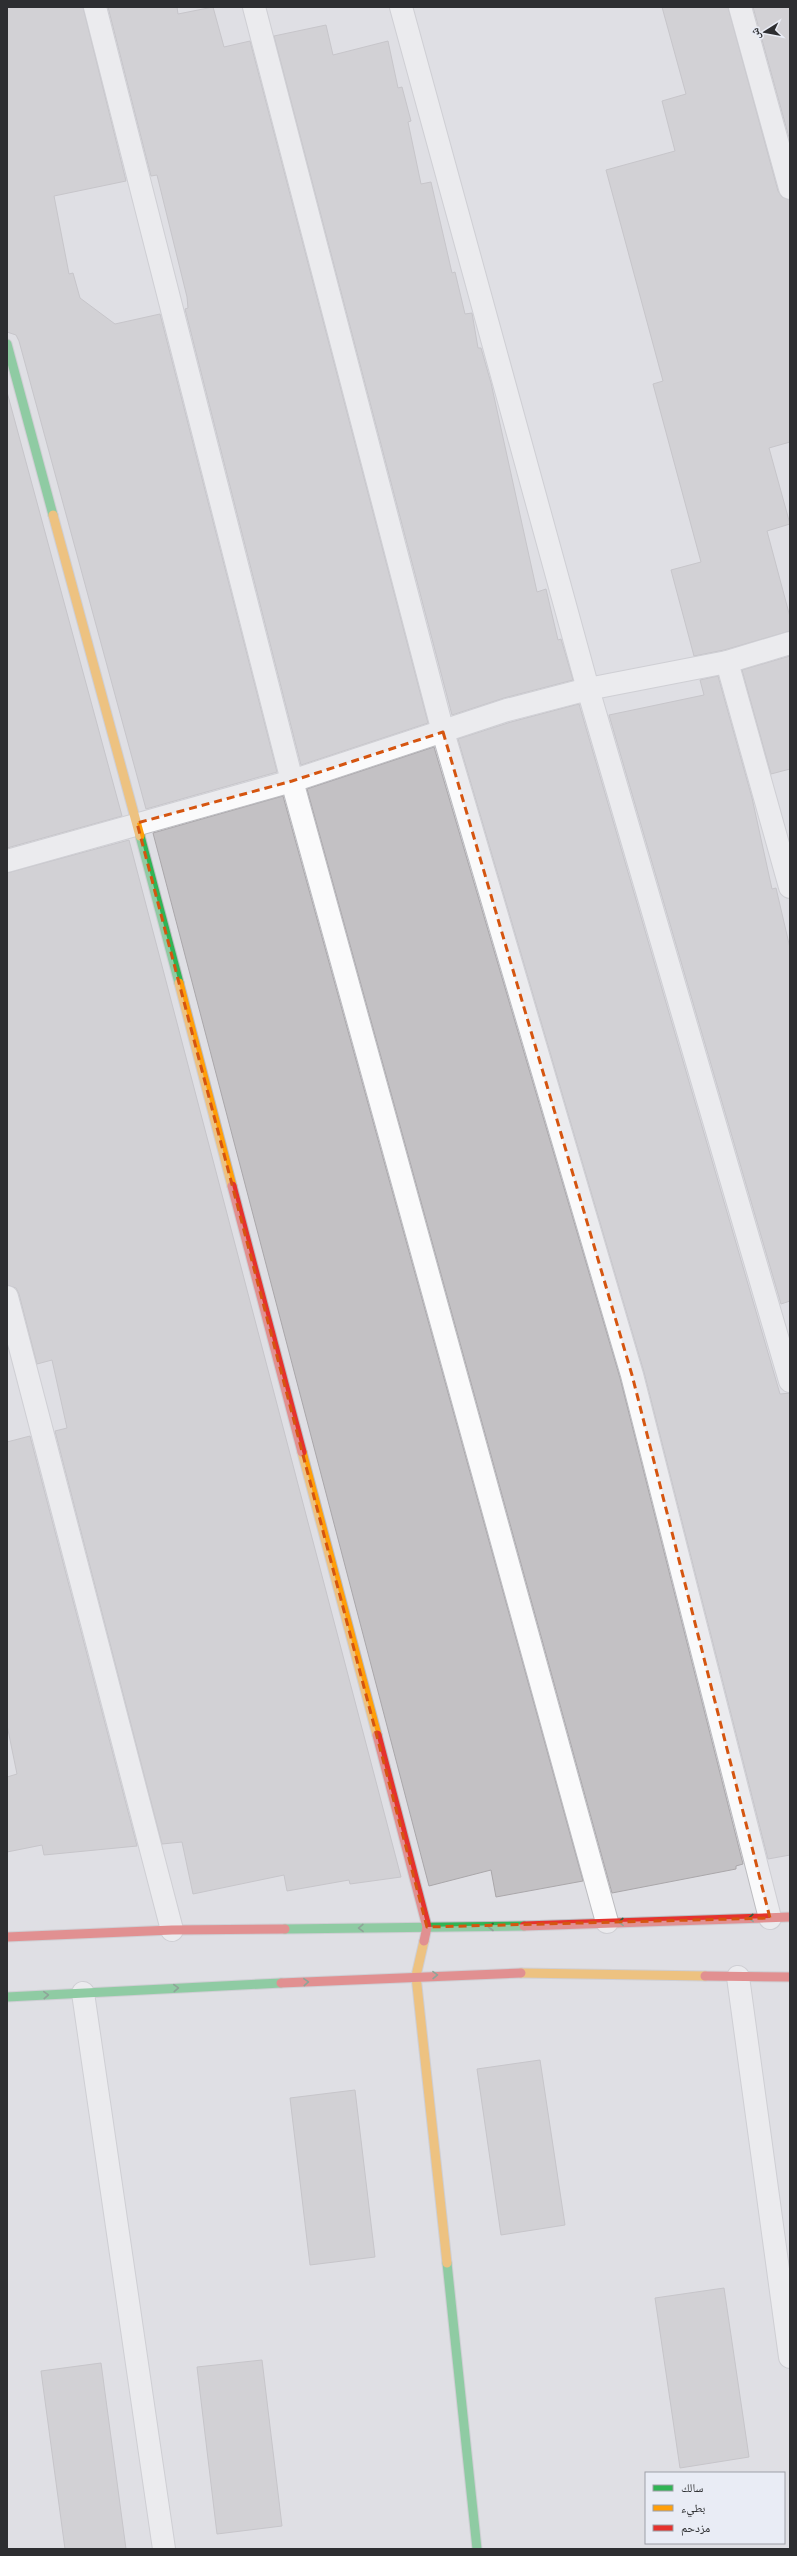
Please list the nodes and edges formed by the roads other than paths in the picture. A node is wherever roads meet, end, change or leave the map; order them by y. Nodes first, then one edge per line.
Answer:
1 (95, 7) edge
2 (254, 7) edge
3 (401, 7) edge
4 (740, 7) edge
5 (790, 188) edge
6 (7, 344) edge
7 (790, 643) edge
8 (726, 662) junction
9 (588, 689) junction
10 (443, 732) junction
11 (292, 781) junction
12 (137, 823) junction
13 (7, 861) edge
14 (790, 887) edge
15 (7, 1297) edge
16 (790, 1381) edge
17 (780, 1917) edge
18 (607, 1922) junction
19 (427, 1927) junction
20 (172, 1930) junction
21 (7, 1936) edge
22 (416, 1976) junction
23 (738, 1977) junction
24 (790, 1978) edge
25 (83, 1993) junction
26 (7, 1997) edge
27 (790, 2357) edge
28 (164, 2549) edge
29 (477, 2549) edge

1 - 11 street
2 - 10 street
3 - 9 street
4 - 5 street
6 - 12 street
7 - 8 street
8 - 9 street
8 - 14 street
9 - 10 street
9 - 16 street
10 - 11 street
10 - 17 street
11 - 12 street
11 - 18 street
12 - 13 street
12 - 19 street
15 - 20 street
17 -> 18 street
18 -> 19 street
19 -> 20 street
19 - 22 street
20 - 21 street
22 -> 23 street
25 -> 22 street
22 - 29 street
23 - 24 street
23 - 27 street
26 -> 25 street
25 - 28 street

